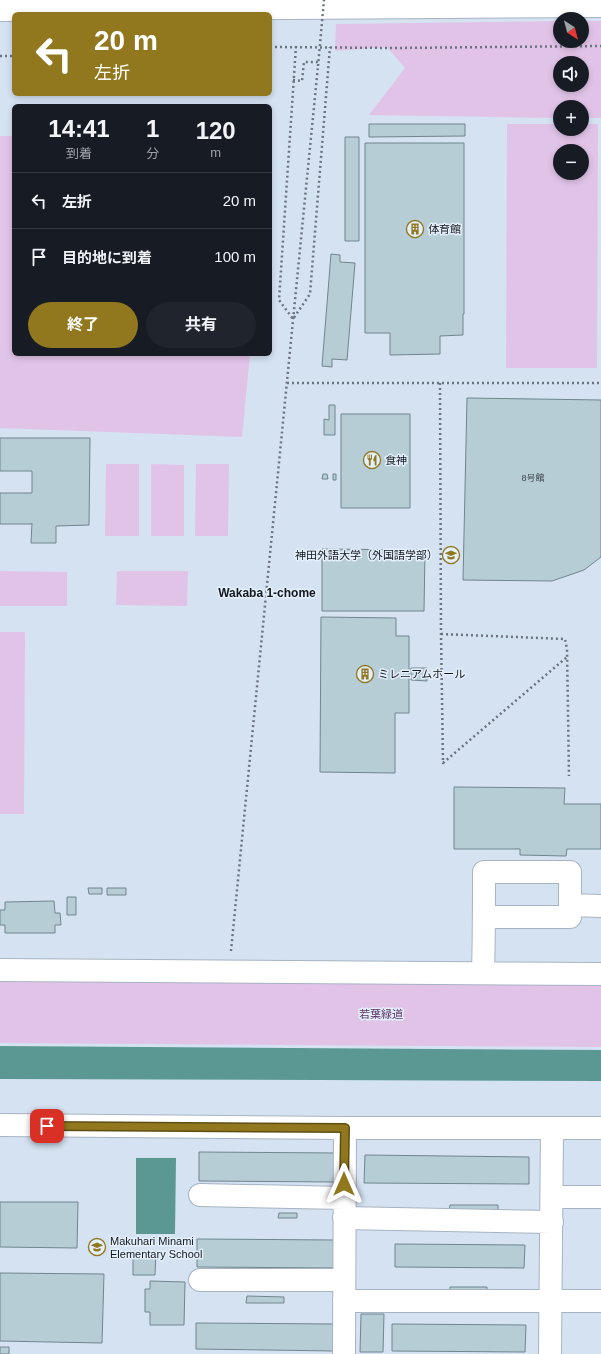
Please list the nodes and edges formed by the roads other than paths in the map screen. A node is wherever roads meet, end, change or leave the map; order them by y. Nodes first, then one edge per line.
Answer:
1 (151, 0) edge
2 (601, 6) edge
3 (0, 9) edge
4 (570, 905) junction
5 (601, 906) edge
6 (484, 917) junction
7 (0, 970) edge
8 (483, 973) junction
9 (601, 974) edge
10 (0, 1125) edge
11 (345, 1128) junction
12 (552, 1128) junction
13 (601, 1128) edge
14 (200, 1195) dead end
15 (552, 1197) junction
16 (601, 1197) edge
17 (344, 1208) junction
18 (552, 1222) junction
19 (200, 1280) dead end
20 (344, 1290) junction
21 (551, 1301) junction
22 (601, 1301) edge
23 (344, 1354) edge
24 (550, 1354) edge

1 - 3 main road
2 - 3 main road
4 - 5 main road
4 - 6 main road
4 - 6 main road
6 - 8 main road
7 - 8 main road
8 - 9 main road
10 - 11 main road
11 - 12 main road
11 - 17 main road
12 - 13 main road
12 - 15 main road
14 - 17 main road
15 - 16 main road
15 - 18 main road
17 - 18 main road
17 - 20 main road
18 - 21 main road
19 - 20 main road
20 - 21 main road
20 - 23 main road
21 - 22 main road
21 - 24 main road

